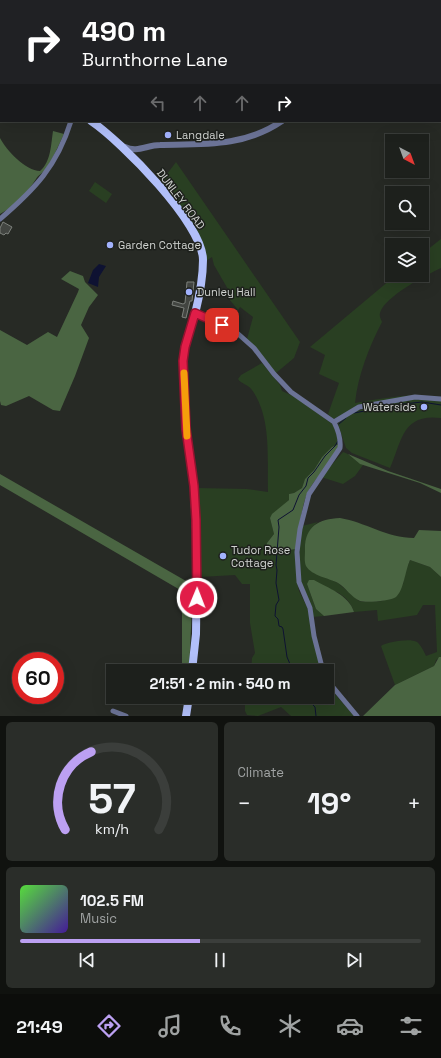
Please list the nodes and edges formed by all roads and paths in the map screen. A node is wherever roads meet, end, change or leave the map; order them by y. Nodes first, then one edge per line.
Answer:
1 (71, 122) edge
2 (93, 122) edge
3 (280, 122) edge
4 (123, 146) junction
5 (143, 149) junction
6 (138, 162) junction
7 (0, 218) edge
8 (195, 313) junction
9 (441, 398) edge
10 (334, 422) junction
11 (193, 664) edge
12 (321, 664) edge
13 (334, 688) edge
14 (188, 704) edge
15 (113, 711) dead end
16 (126, 716) edge
17 (186, 716) edge
18 (357, 716) edge

1 - 7 street
2 - 4 main road, DUNLEY ROAD
3 - 5 street
4 - 5 street
4 - 6 main road, DUNLEY ROAD
5 - 6 street
6 - 8 main road, DUNLEY ROAD
8 - 10 street
8 - 11 main road, DUNLEY ROAD
9 - 10 street
10 - 12 street
13 - 18 street
14 - 17 main road
15 - 16 street

